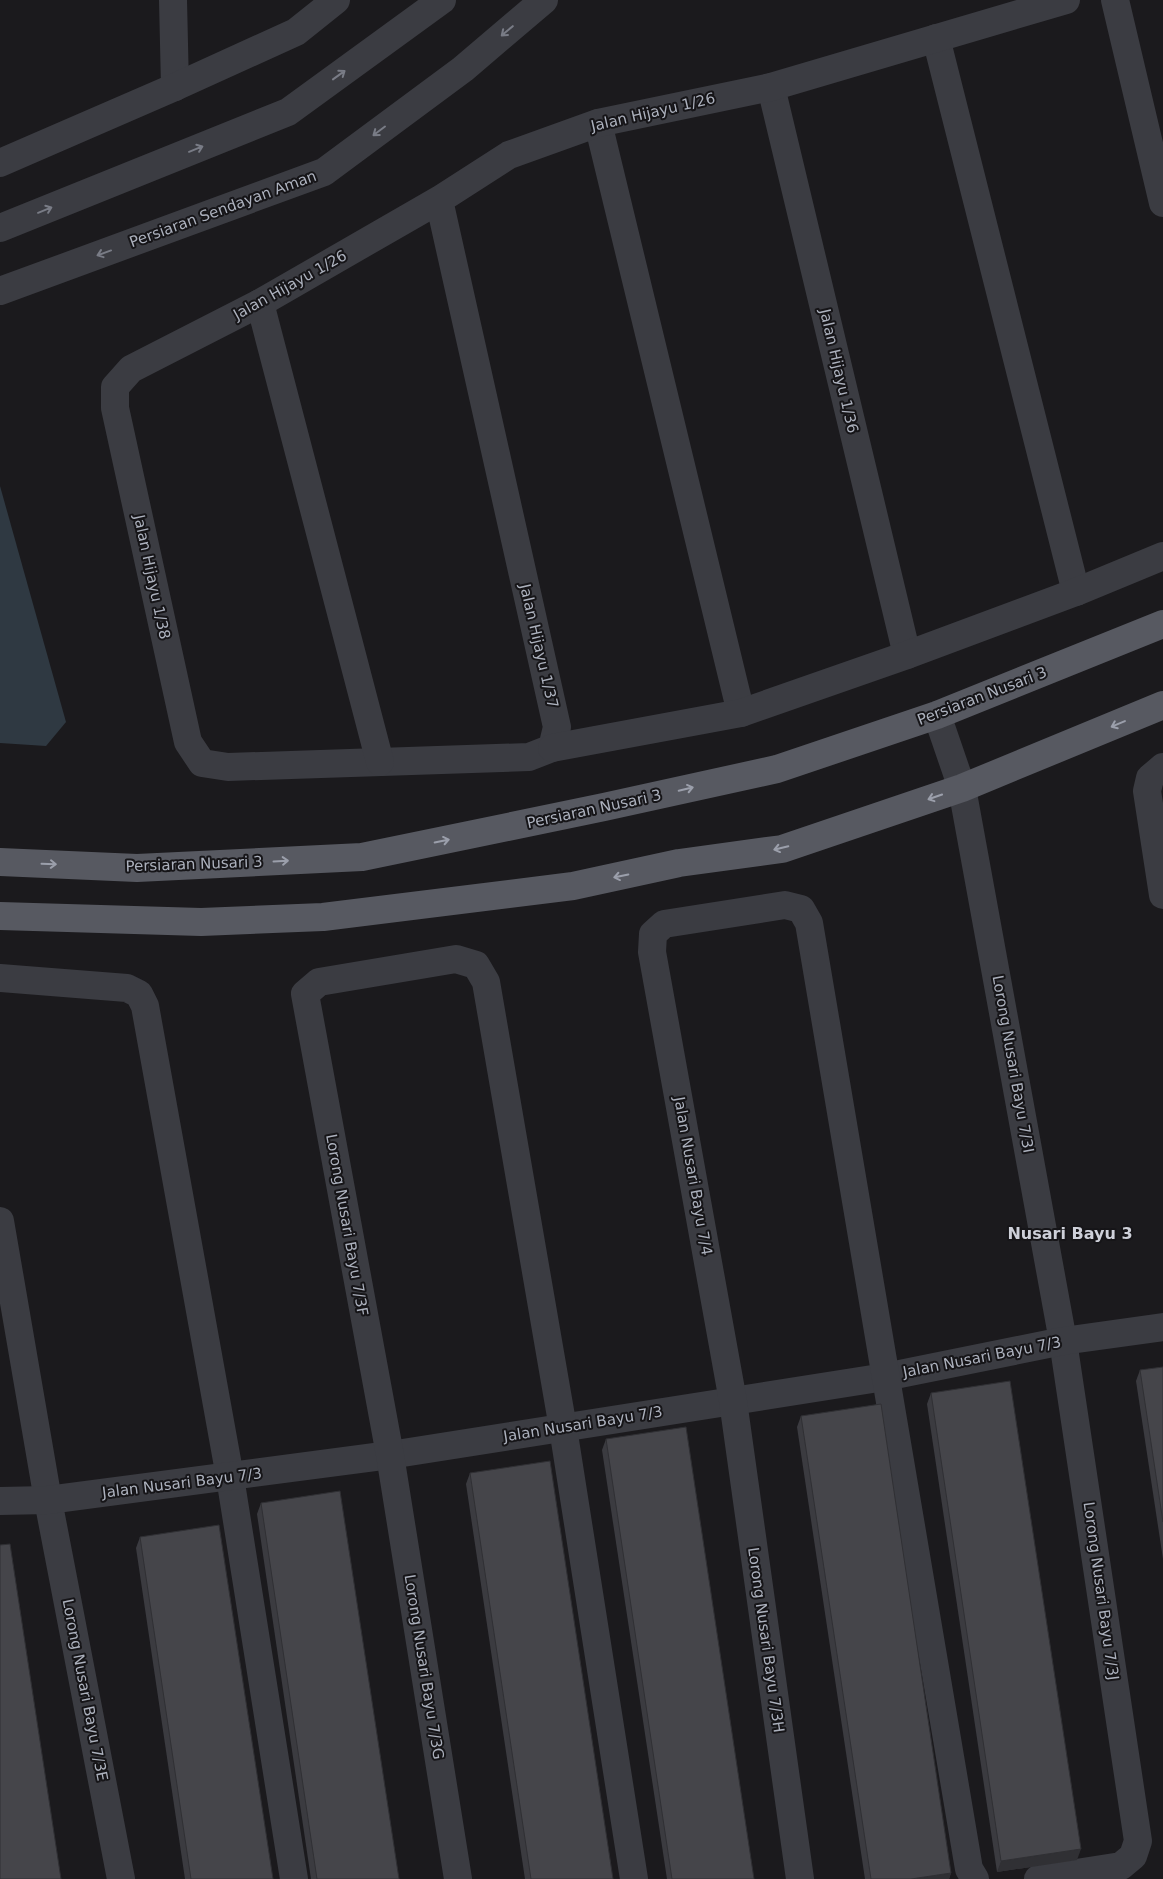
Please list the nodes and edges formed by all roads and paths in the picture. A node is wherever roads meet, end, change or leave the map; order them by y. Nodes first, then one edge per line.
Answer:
1 (173, 0) edge
2 (336, 0) edge
3 (442, 0) edge
4 (544, 0) edge
5 (1066, 0) edge
6 (1115, 0) edge
7 (936, 38) junction
8 (175, 87) junction
9 (771, 87) junction
10 (598, 123) junction
11 (0, 163) edge
12 (439, 200) junction
13 (1163, 203) edge
14 (0, 228) edge
15 (0, 291) edge
16 (260, 303) junction
17 (116, 387) joint
18 (1163, 556) edge
19 (1076, 592) junction
20 (1163, 624) edge
21 (907, 655) junction
22 (1163, 705) edge
23 (741, 713) junction
24 (937, 715) junction
25 (552, 748) junction
26 (380, 762) junction
27 (1163, 767) edge
28 (962, 788) junction
29 (0, 862) edge
30 (1163, 895) edge
31 (0, 916) edge
32 (0, 978) edge
33 (0, 1222) edge
34 (1163, 1326) edge
35 (1063, 1340) junction
36 (885, 1376) junction
37 (733, 1400) junction
38 (563, 1428) junction
39 (390, 1455) junction
40 (230, 1477) junction
41 (0, 1500) edge
42 (48, 1500) junction
43 (121, 1879) edge
44 (294, 1879) edge
45 (458, 1879) edge
46 (634, 1879) edge
47 (800, 1879) edge
48 (975, 1879) edge
49 (1038, 1879) edge

1 - 8 street
2 - 8 street
14 -> 3 street
4 -> 15 street, Persiaran Sendayan Aman
5 - 7 street, Jalan Hijayu 1/26
6 - 13 street
7 - 9 street, Jalan Hijayu 1/26
7 - 19 street
8 - 11 street
9 - 10 street, Jalan Hijayu 1/26
9 - 21 street, Jalan Hijayu 1/36
10 - 12 street, Jalan Hijayu 1/26
10 - 23 street
12 - 16 street, Jalan Hijayu 1/26
12 - 25 street, Jalan Hijayu 1/37
16 - 17 street, Jalan Hijayu 1/26
16 - 26 street
17 - 26 street, Jalan Hijayu 1/38
18 - 19 street
19 - 21 street
20 - 24 main road, Persiaran Nusari 3
21 - 23 street
22 -> 28 main road
23 - 25 street
24 - 28 street, Lorong Nusari Bayu 7/3I
29 -> 24 main road, Persiaran Nusari 3
25 - 26 street
27 - 30 street
28 -> 31 main road
28 - 35 street, Lorong Nusari Bayu 7/3I
32 - 40 street
33 - 42 street, Lorong Nusari Bayu 7/3E
34 - 35 street, Jalan Nusari Bayu 7/3
35 - 36 street, Jalan Nusari Bayu 7/3
35 - 49 street, Lorong Nusari Bayu 7/3J
36 - 37 street, Jalan Nusari Bayu 7/3
36 - 37 street, Jalan Nusari Bayu 7/4
36 - 48 street
37 - 38 street, Jalan Nusari Bayu 7/3
37 - 47 street, Lorong Nusari Bayu 7/3H
38 - 39 street, Jalan Nusari Bayu 7/3
38 - 39 street, Lorong Nusari Bayu 7/3F
38 - 46 street
39 - 40 street, Jalan Nusari Bayu 7/3
39 - 45 street, Lorong Nusari Bayu 7/3G
40 - 42 street, Jalan Nusari Bayu 7/3
40 - 44 street
41 - 42 street, Jalan Nusari Bayu 7/3
42 - 43 street, Lorong Nusari Bayu 7/3E

